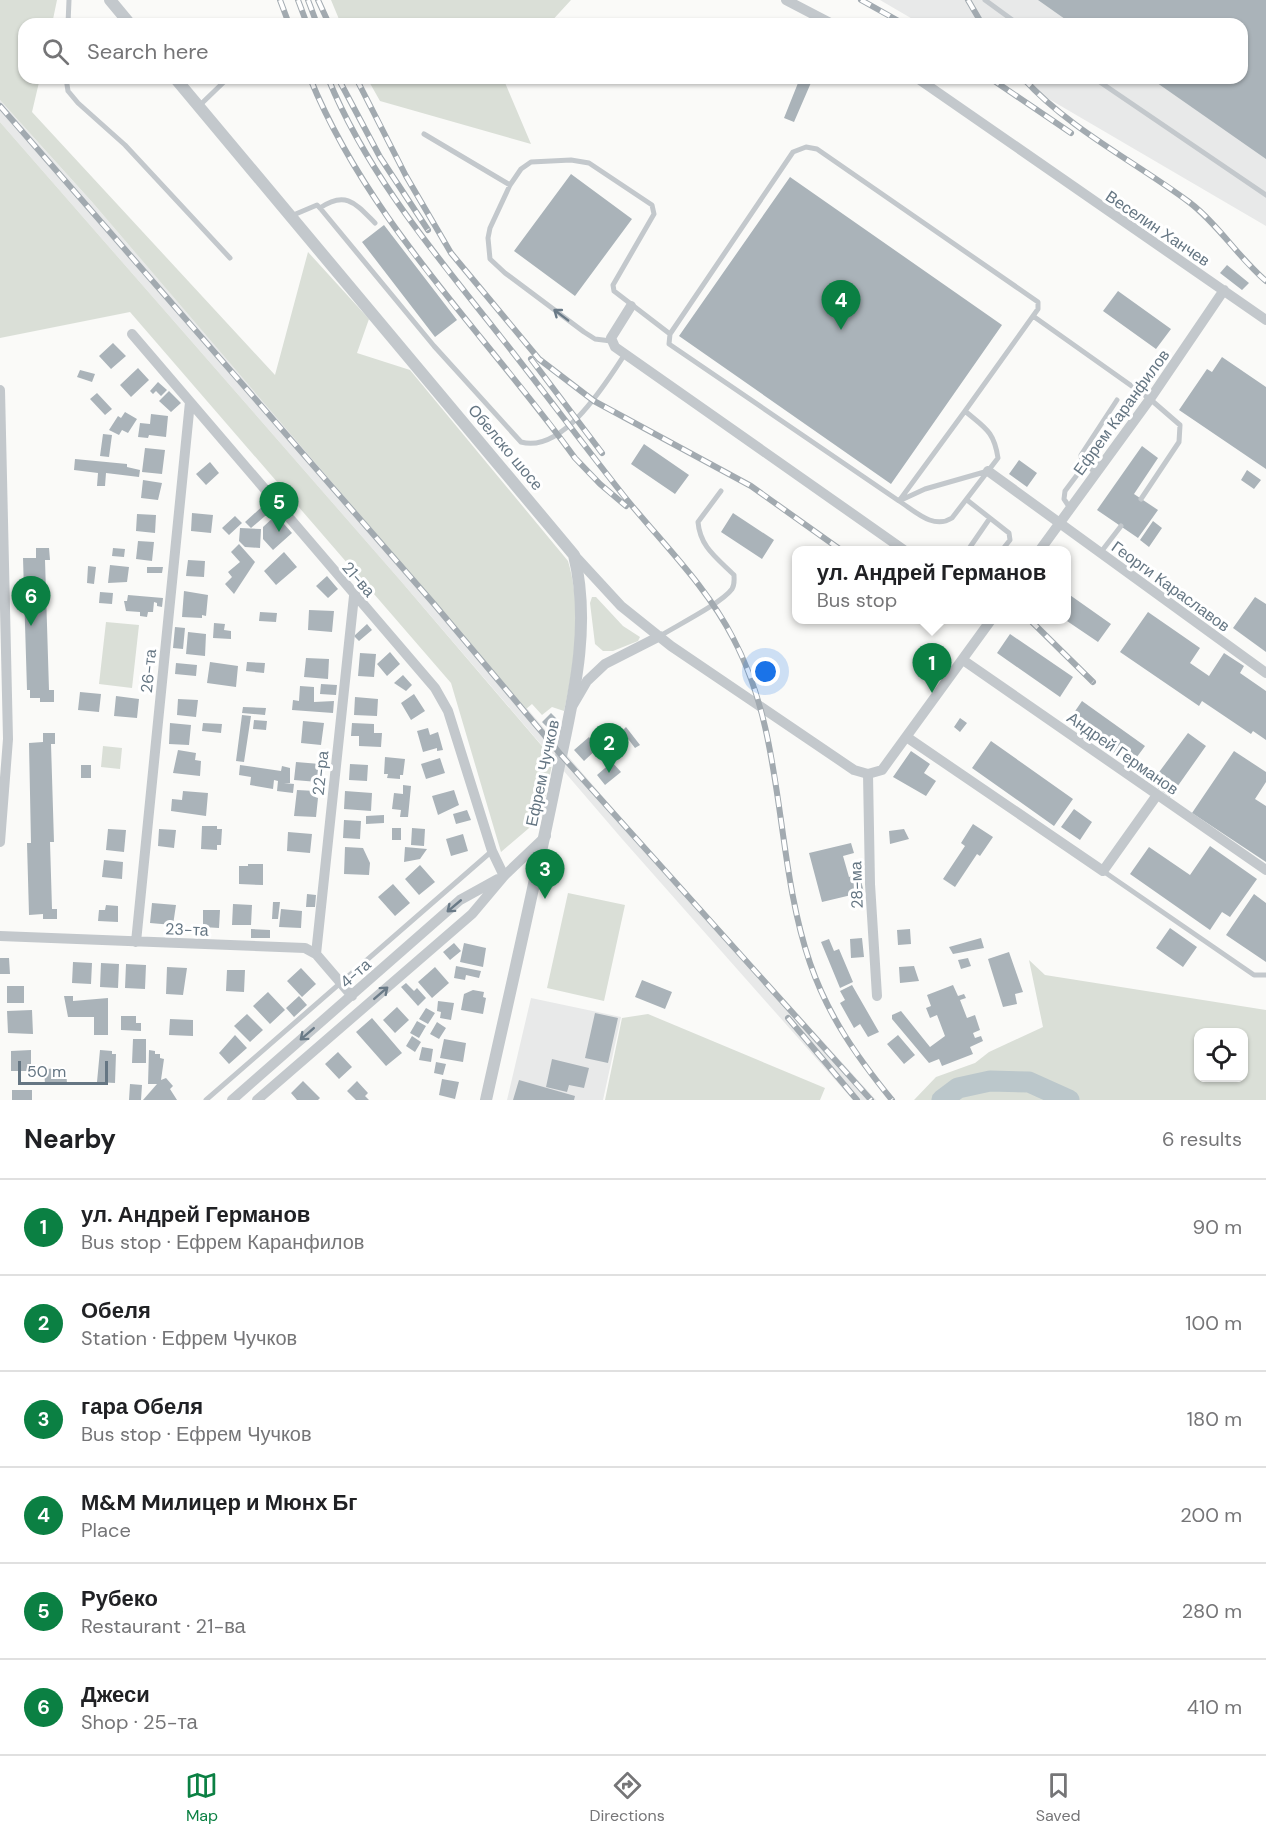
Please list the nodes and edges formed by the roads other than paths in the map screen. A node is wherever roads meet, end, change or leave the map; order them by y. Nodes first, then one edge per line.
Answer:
1 (69, 0) edge
2 (110, 0) edge
3 (786, 0) edge
4 (985, 0) edge
5 (68, 18) edge
6 (125, 18) edge
7 (820, 18) edge
8 (1010, 18) edge
9 (67, 84) edge
10 (180, 84) edge
11 (222, 84) edge
12 (925, 84) edge
13 (1103, 84) edge
14 (199, 106) junction
15 (424, 134) dead end
16 (510, 185) junction
17 (1266, 195) edge
18 (320, 208) junction
19 (291, 216) junction
20 (375, 223) dead end
21 (230, 258) dead end
22 (1224, 290) junction
23 (631, 306) junction
24 (1033, 316) junction
25 (1266, 321) edge
26 (132, 334) dead end
27 (670, 334) junction
28 (611, 341) junction
29 (625, 354) junction
30 (0, 390) edge
31 (1150, 399) junction
32 (1116, 400) dead end
33 (189, 402) junction
34 (965, 411) junction
35 (988, 471) junction
36 (1096, 473) junction
37 (1077, 475) dead end
38 (721, 491) dead end
39 (1141, 499) dead end
40 (967, 500) junction
41 (899, 501) junction
42 (1070, 508) junction
43 (990, 518) junction
44 (1059, 524) junction
45 (1121, 526) dead end
46 (898, 546) edge
47 (971, 546) edge
48 (1005, 546) edge
49 (1043, 546) edge
50 (1100, 554) junction
51 (574, 555) junction
52 (2, 574) edge
53 (354, 596) junction
54 (988, 624) edge
55 (660, 636) junction
56 (963, 660) junction
57 (1266, 673) edge
58 (573, 706) junction
59 (908, 738) junction
60 (868, 774) junction
61 (1156, 795) junction
62 (546, 835) junction
63 (0, 842) edge
64 (492, 851) junction
65 (1266, 870) edge
66 (1103, 871) junction
67 (504, 876) junction
68 (0, 936) edge
69 (136, 942) junction
70 (316, 954) junction
71 (1266, 975) edge
72 (340, 983) junction
73 (352, 996) junction
74 (877, 996) dead end
75 (206, 1100) edge
76 (232, 1100) edge
77 (258, 1100) edge
78 (486, 1100) edge

1 - 5 lane
2 - 6 street
3 - 7 street
4 - 8 lane
9 - 21 lane
10 - 14 street, Обелско шосе
11 - 14 lane
12 - 22 street, Веселин Ханчев
13 - 17 lane
14 - 19 street, Обелско шосе
15 - 16 lane
16 - 23 lane
28 -> 16 lane
18 - 19 lane
18 - 20 lane
18 - 29 lane
19 - 51 street, Обелско шосе
22 - 25 street, Веселин Ханчев
22 - 31 street, Ефрем Каранфилов
23 - 27 lane
23 - 28 street
24 - 27 lane
24 - 31 lane
24 - 34 lane
26 - 33 street, 21-ва
27 - 41 lane
28 - 29 street
29 - 46 street
30 - 52 street
31 - 36 street, Ефрем Каранфилов
31 - 39 lane
32 - 36 lane
33 - 53 street, 21-ва
33 - 69 street, 26-та
34 - 35 lane
34 - 41 lane
35 - 40 lane
35 - 41 lane
35 - 44 street, Георги Караславов
36 - 42 street, Ефрем Каранфилов
37 - 42 lane
38 - 55 lane
40 - 41 lane
40 - 43 lane
42 - 44 street, Ефрем Каранфилов
43 - 47 lane
43 - 48 lane
44 - 49 street, Ефрем Каранфилов
44 - 50 street, Георги Караславов
45 - 50 lane
50 - 57 street, Георги Караславов
51 - 55 street, Обелско шосе
51 - 58 street, Ефрем Чучков
52 - 63 street
53 - 64 street, 21-ва
53 - 70 street, 22-ра
54 - 56 street
55 - 58 street
55 - 60 street, Обелско шосе
56 - 59 street
56 - 61 street, Андрей Германов
58 - 62 street, Ефрем Чучков
59 - 60 street
59 - 66 street
60 - 74 street, 28-ма
61 - 65 street, Андрей Германов
61 - 66 street
62 - 67 street, 4-та
62 - 78 street, Ефрем Чучков
64 - 67 street, 21-ва
64 - 72 lane
66 - 71 lane
67 -> 73 street, 4-та
77 -> 67 street, 4-та
68 - 69 street, 23-та
69 - 70 street, 23-та
70 - 72 street
72 - 73 street
72 - 75 lane
73 -> 76 street, 4-та

